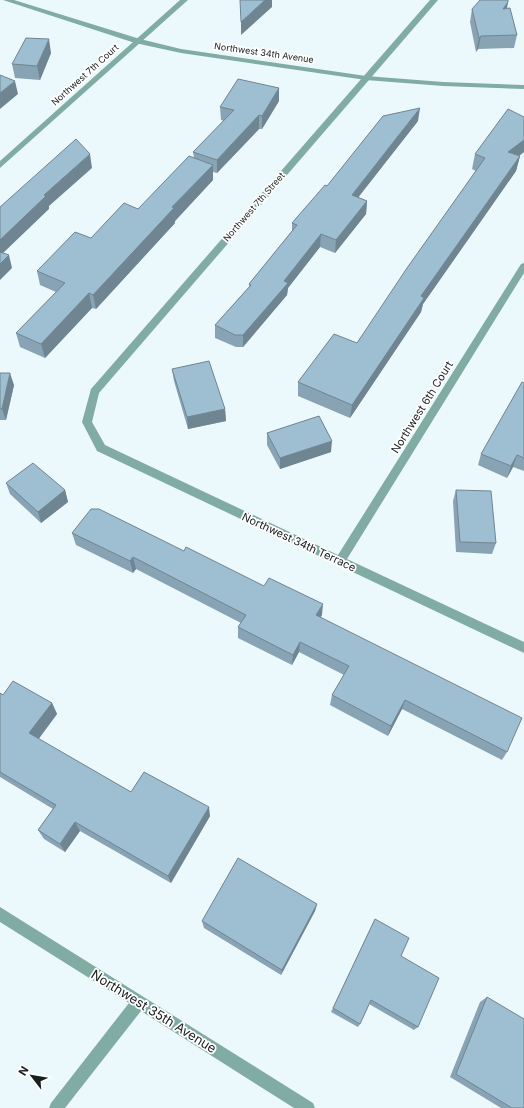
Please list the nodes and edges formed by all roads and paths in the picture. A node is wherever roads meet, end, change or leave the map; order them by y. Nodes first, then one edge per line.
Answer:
1 (7, 0) edge
2 (184, 0) edge
3 (434, 0) edge
4 (138, 41) junction
5 (366, 78) junction
6 (524, 88) edge
7 (0, 165) edge
8 (524, 266) edge
9 (87, 422) joint
10 (340, 561) junction
11 (524, 648) edge
12 (0, 914) edge
13 (139, 1002) junction
14 (56, 1108) edge
15 (308, 1108) edge

1 - 4 street, Northwest 34th Avenue
2 - 4 street, Northwest 7th Court
3 - 5 street, Northwest 7th Street
4 - 5 street, Northwest 34th Avenue
4 - 7 street, Northwest 7th Court
5 - 6 street, Northwest 34th Avenue
5 - 9 street, Northwest 7th Street
8 - 10 street, Northwest 6th Court
9 - 10 street, Northwest 34th Terrace
10 - 11 street, Northwest 34th Terrace
12 - 13 street, Northwest 35th Avenue
13 - 14 street
13 - 15 street, Northwest 35th Avenue

